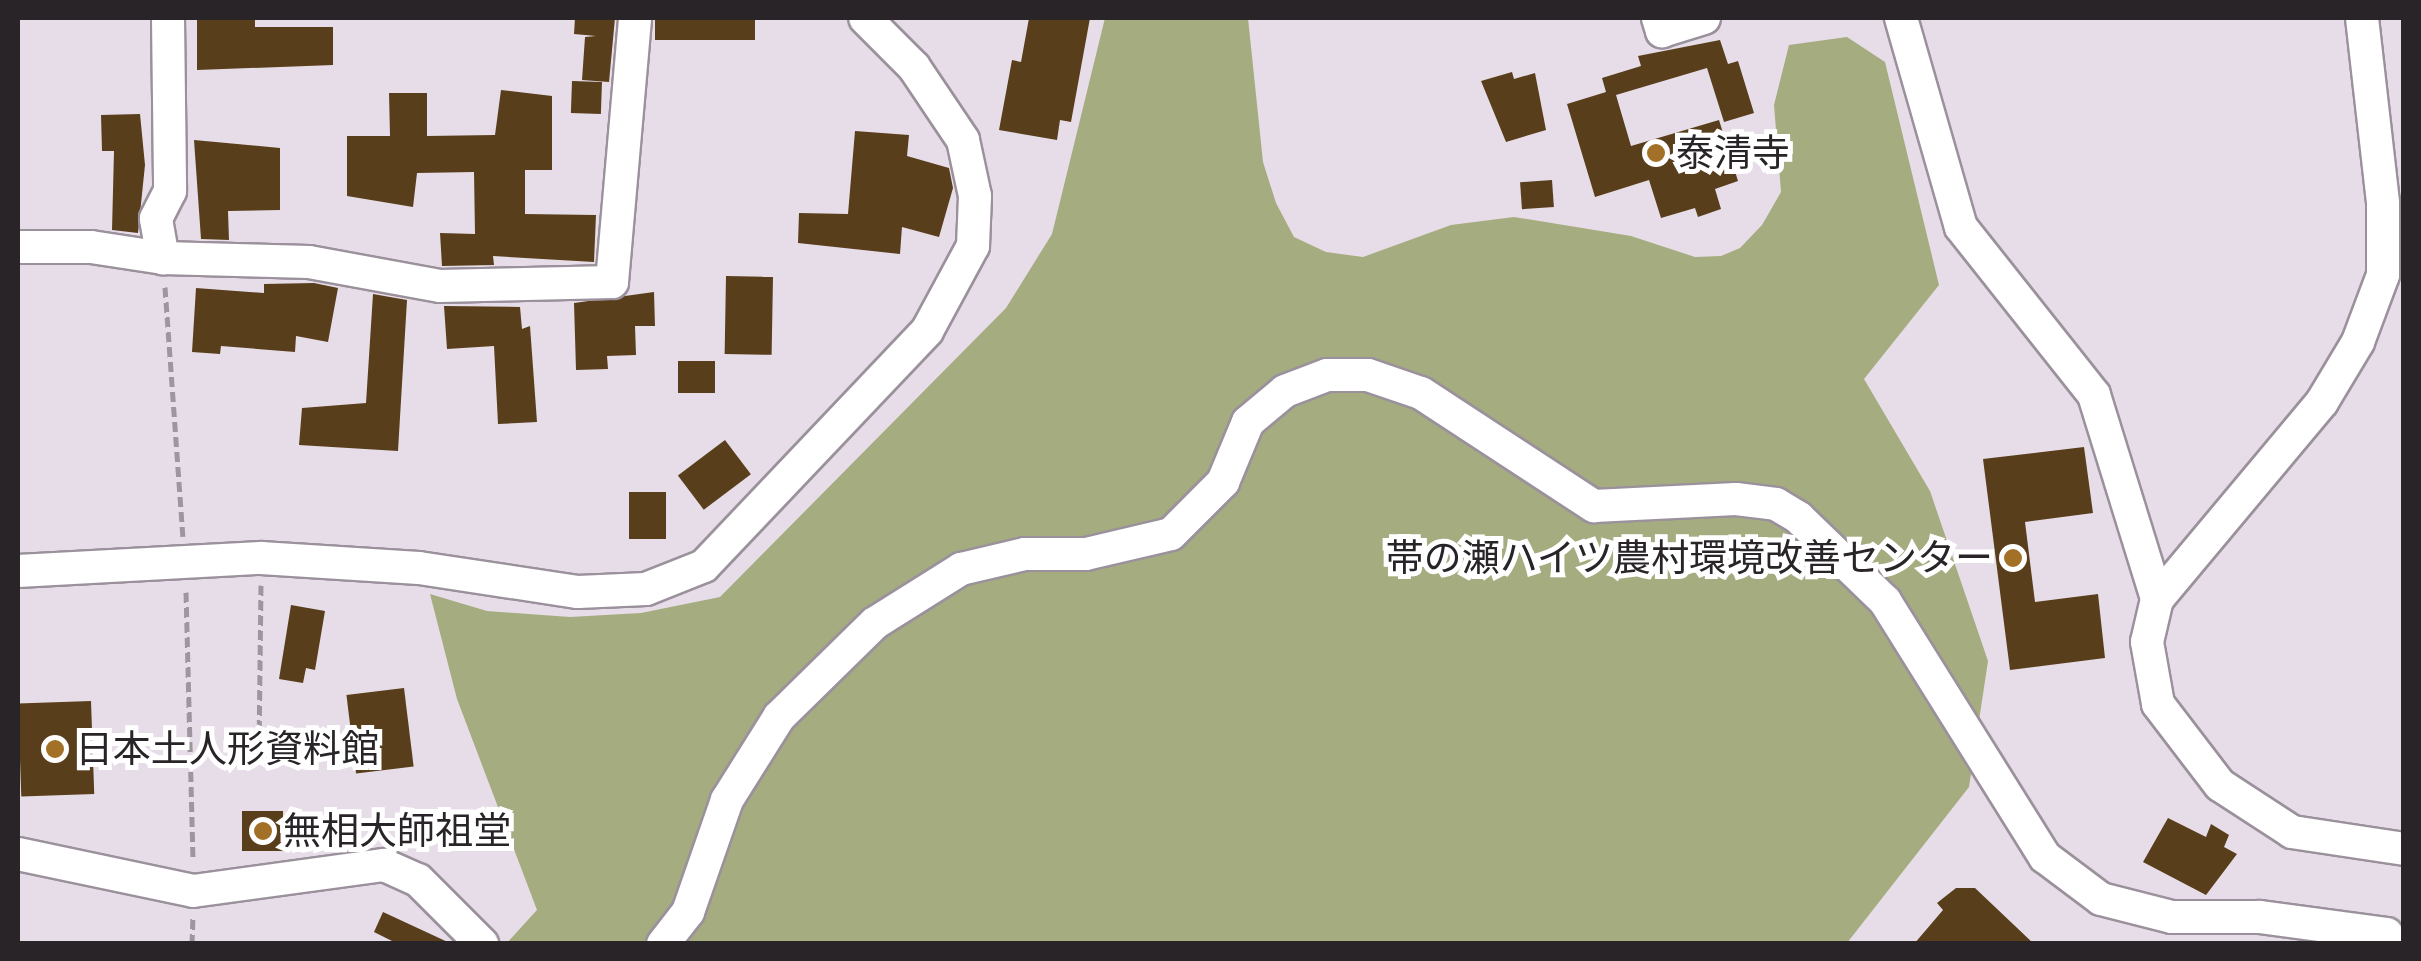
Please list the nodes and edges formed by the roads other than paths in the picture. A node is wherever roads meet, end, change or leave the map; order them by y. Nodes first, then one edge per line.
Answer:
1 (168, 18) edge
2 (635, 18) edge
3 (864, 18) edge
4 (1658, 18) edge
5 (1704, 18) edge
6 (1901, 18) edge
7 (2362, 18) edge
8 (18, 246) edge
9 (163, 258) junction
10 (18, 571) edge
11 (2157, 599) junction
12 (2404, 848) edge
13 (18, 854) edge
14 (2386, 936) edge
15 (482, 944) edge
16 (663, 944) edge

1 - 9 street
2 - 9 street
3 - 10 street
4 - 5 street
6 - 11 street
7 - 11 street
8 - 9 street
11 - 12 street
13 - 15 street
14 - 16 street

